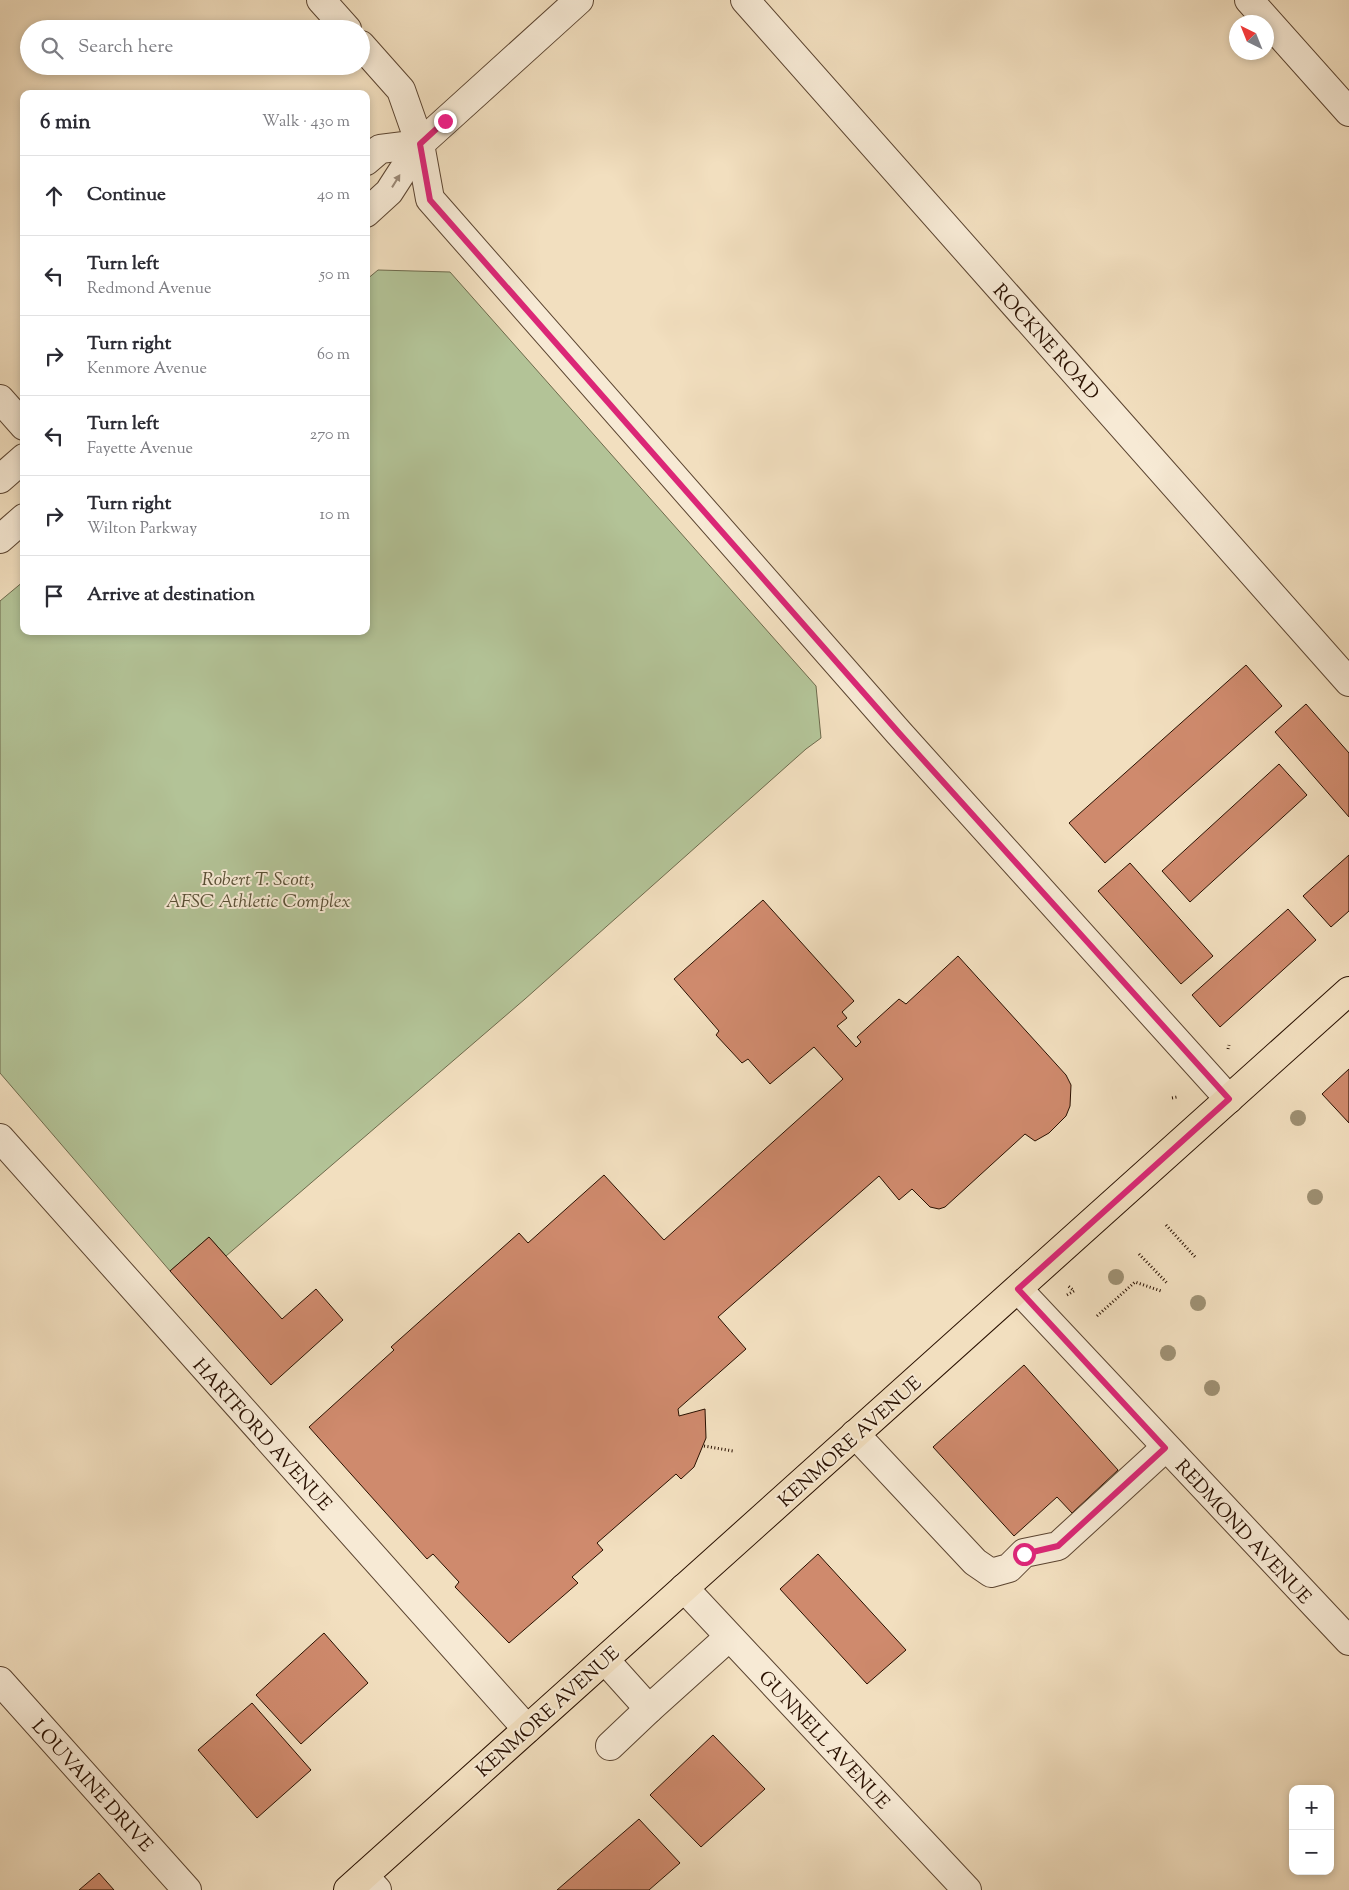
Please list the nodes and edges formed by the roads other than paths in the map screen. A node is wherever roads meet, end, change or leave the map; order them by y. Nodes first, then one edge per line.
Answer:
1 (321, 0) edge
2 (578, 0) edge
3 (745, 0) edge
4 (1249, 0) edge
5 (338, 20) edge
6 (370, 55) edge
7 (1349, 112) edge
8 (420, 144) junction
9 (370, 158) edge
10 (370, 209) edge
11 (0, 399) edge
12 (20, 422) edge
13 (20, 462) edge
14 (0, 479) edge
15 (20, 522) edge
16 (0, 539) edge
17 (1349, 682) edge
18 (1349, 991) edge
19 (1229, 1099) junction
20 (0, 1138) edge
21 (1018, 1289) junction
22 (855, 1434) junction
23 (1165, 1448) junction
24 (684, 1588) junction
25 (730, 1637) junction
26 (1349, 1641) edge
27 (605, 1660) junction
28 (0, 1681) edge
29 (650, 1709) junction
30 (527, 1729) junction
31 (610, 1746) dead end
32 (363, 1885) edge
33 (187, 1890) edge
34 (966, 1890) edge

1 - 5 street
2 - 8 street
3 - 17 street, ROCKNE ROAD
4 - 7 street
6 - 8 street
8 - 9 street
10 -> 8 street
8 - 19 street
11 - 12 street
13 - 14 street
15 - 16 street
18 - 19 main road, KENMORE AVENUE
19 - 21 main road, KENMORE AVENUE
20 - 30 street, HARTFORD AVENUE
21 - 22 main road, KENMORE AVENUE
21 - 23 street, REDMOND AVENUE
22 - 23 street
22 - 24 main road, KENMORE AVENUE
23 - 26 street, REDMOND AVENUE
24 - 25 street, GUNNELL AVENUE
24 - 27 main road, KENMORE AVENUE
25 - 29 street
25 - 34 street, GUNNELL AVENUE
27 - 29 street
27 - 30 main road, KENMORE AVENUE
28 - 33 street, LOUVAINE DRIVE
29 - 31 street
30 - 32 main road, KENMORE AVENUE

